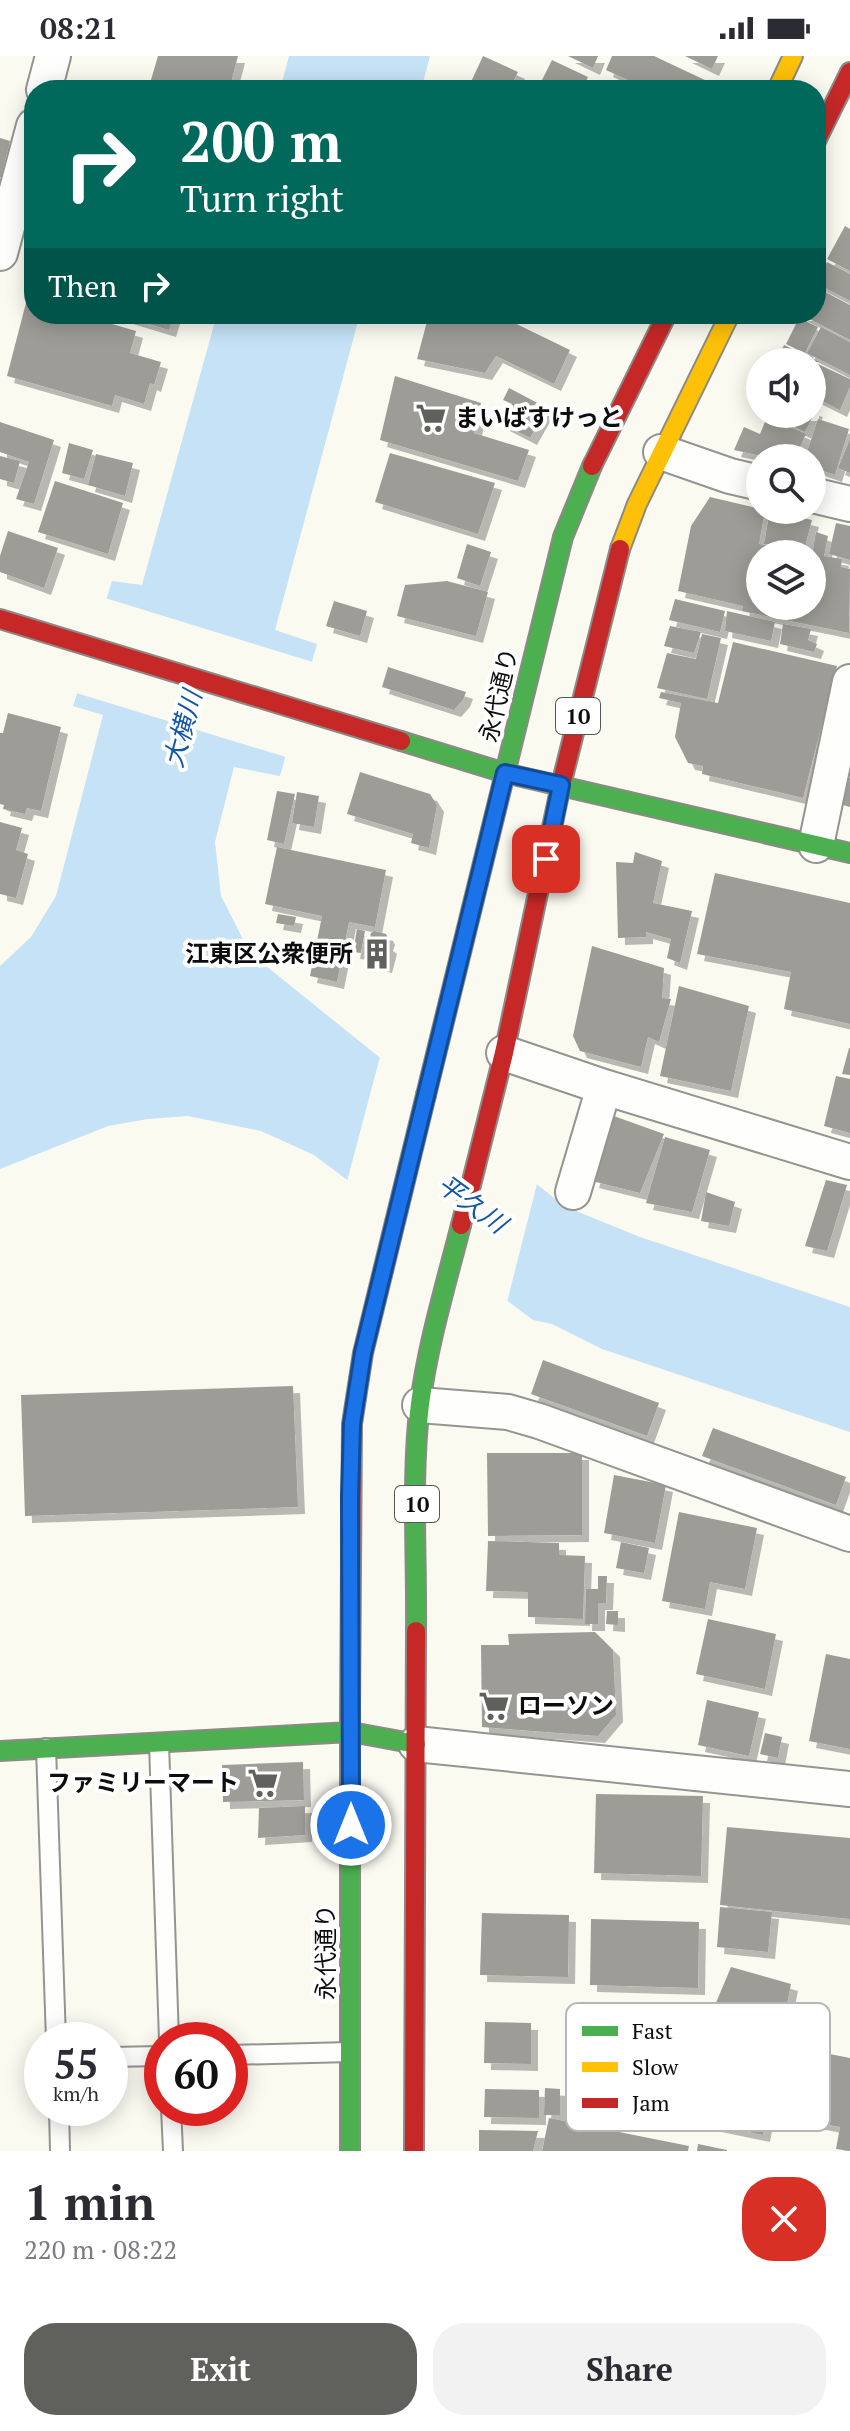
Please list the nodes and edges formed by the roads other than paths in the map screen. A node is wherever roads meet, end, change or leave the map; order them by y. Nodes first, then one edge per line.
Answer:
1 (53, 56) edge
2 (793, 56) edge
3 (850, 72) edge
4 (47, 80) edge
5 (782, 80) edge
6 (826, 121) edge
7 (24, 161) edge
8 (1, 242) edge
9 (662, 324) edge
10 (725, 324) edge
11 (661, 452) junction
12 (746, 480) edge
13 (826, 498) edge
14 (850, 504) edge
15 (0, 619) edge
16 (850, 682) edge
17 (505, 773) junction
18 (561, 785) junction
19 (816, 845) junction
20 (850, 853) edge
21 (504, 1053) junction
22 (604, 1087) junction
23 (850, 1162) edge
24 (573, 1192) dead end
25 (420, 1405) junction
26 (850, 1534) edge
27 (351, 1732) junction
28 (159, 1742) junction
29 (416, 1744) junction
30 (46, 1748) junction
31 (2, 1751) edge
32 (850, 1789) edge
33 (55, 2022) edge
34 (168, 2022) edge
35 (350, 2052) junction
36 (248, 2055) edge
37 (59, 2126) edge
38 (172, 2126) edge
39 (60, 2151) edge
40 (173, 2151) edge
41 (350, 2151) edge
42 (414, 2151) edge

1 - 4 street
2 - 5 main road
3 - 6 main road
7 - 8 street
9 - 17 main road, 永代通り / 10
10 - 11 main road, 10
11 - 12 street
11 - 18 main road, 10
13 - 14 street
15 - 17 main road
16 - 19 street
17 - 18 main road
17 - 27 main road, 永代通り / 10
18 - 19 main road
18 - 21 main road, 10
19 - 20 main road
21 - 22 street
21 - 25 main road, 10
22 - 23 street
22 - 24 street
25 - 26 street
25 - 29 main road, 10
27 - 28 main road
27 - 29 main road
27 - 35 main road, 永代通り / 10
28 - 30 main road
28 - 34 lane
29 - 32 street
29 - 42 main road, 10
30 - 31 main road
30 - 33 lane
35 - 36 lane
35 - 41 main road, 永代通り / 10
37 - 39 lane
38 - 40 lane

